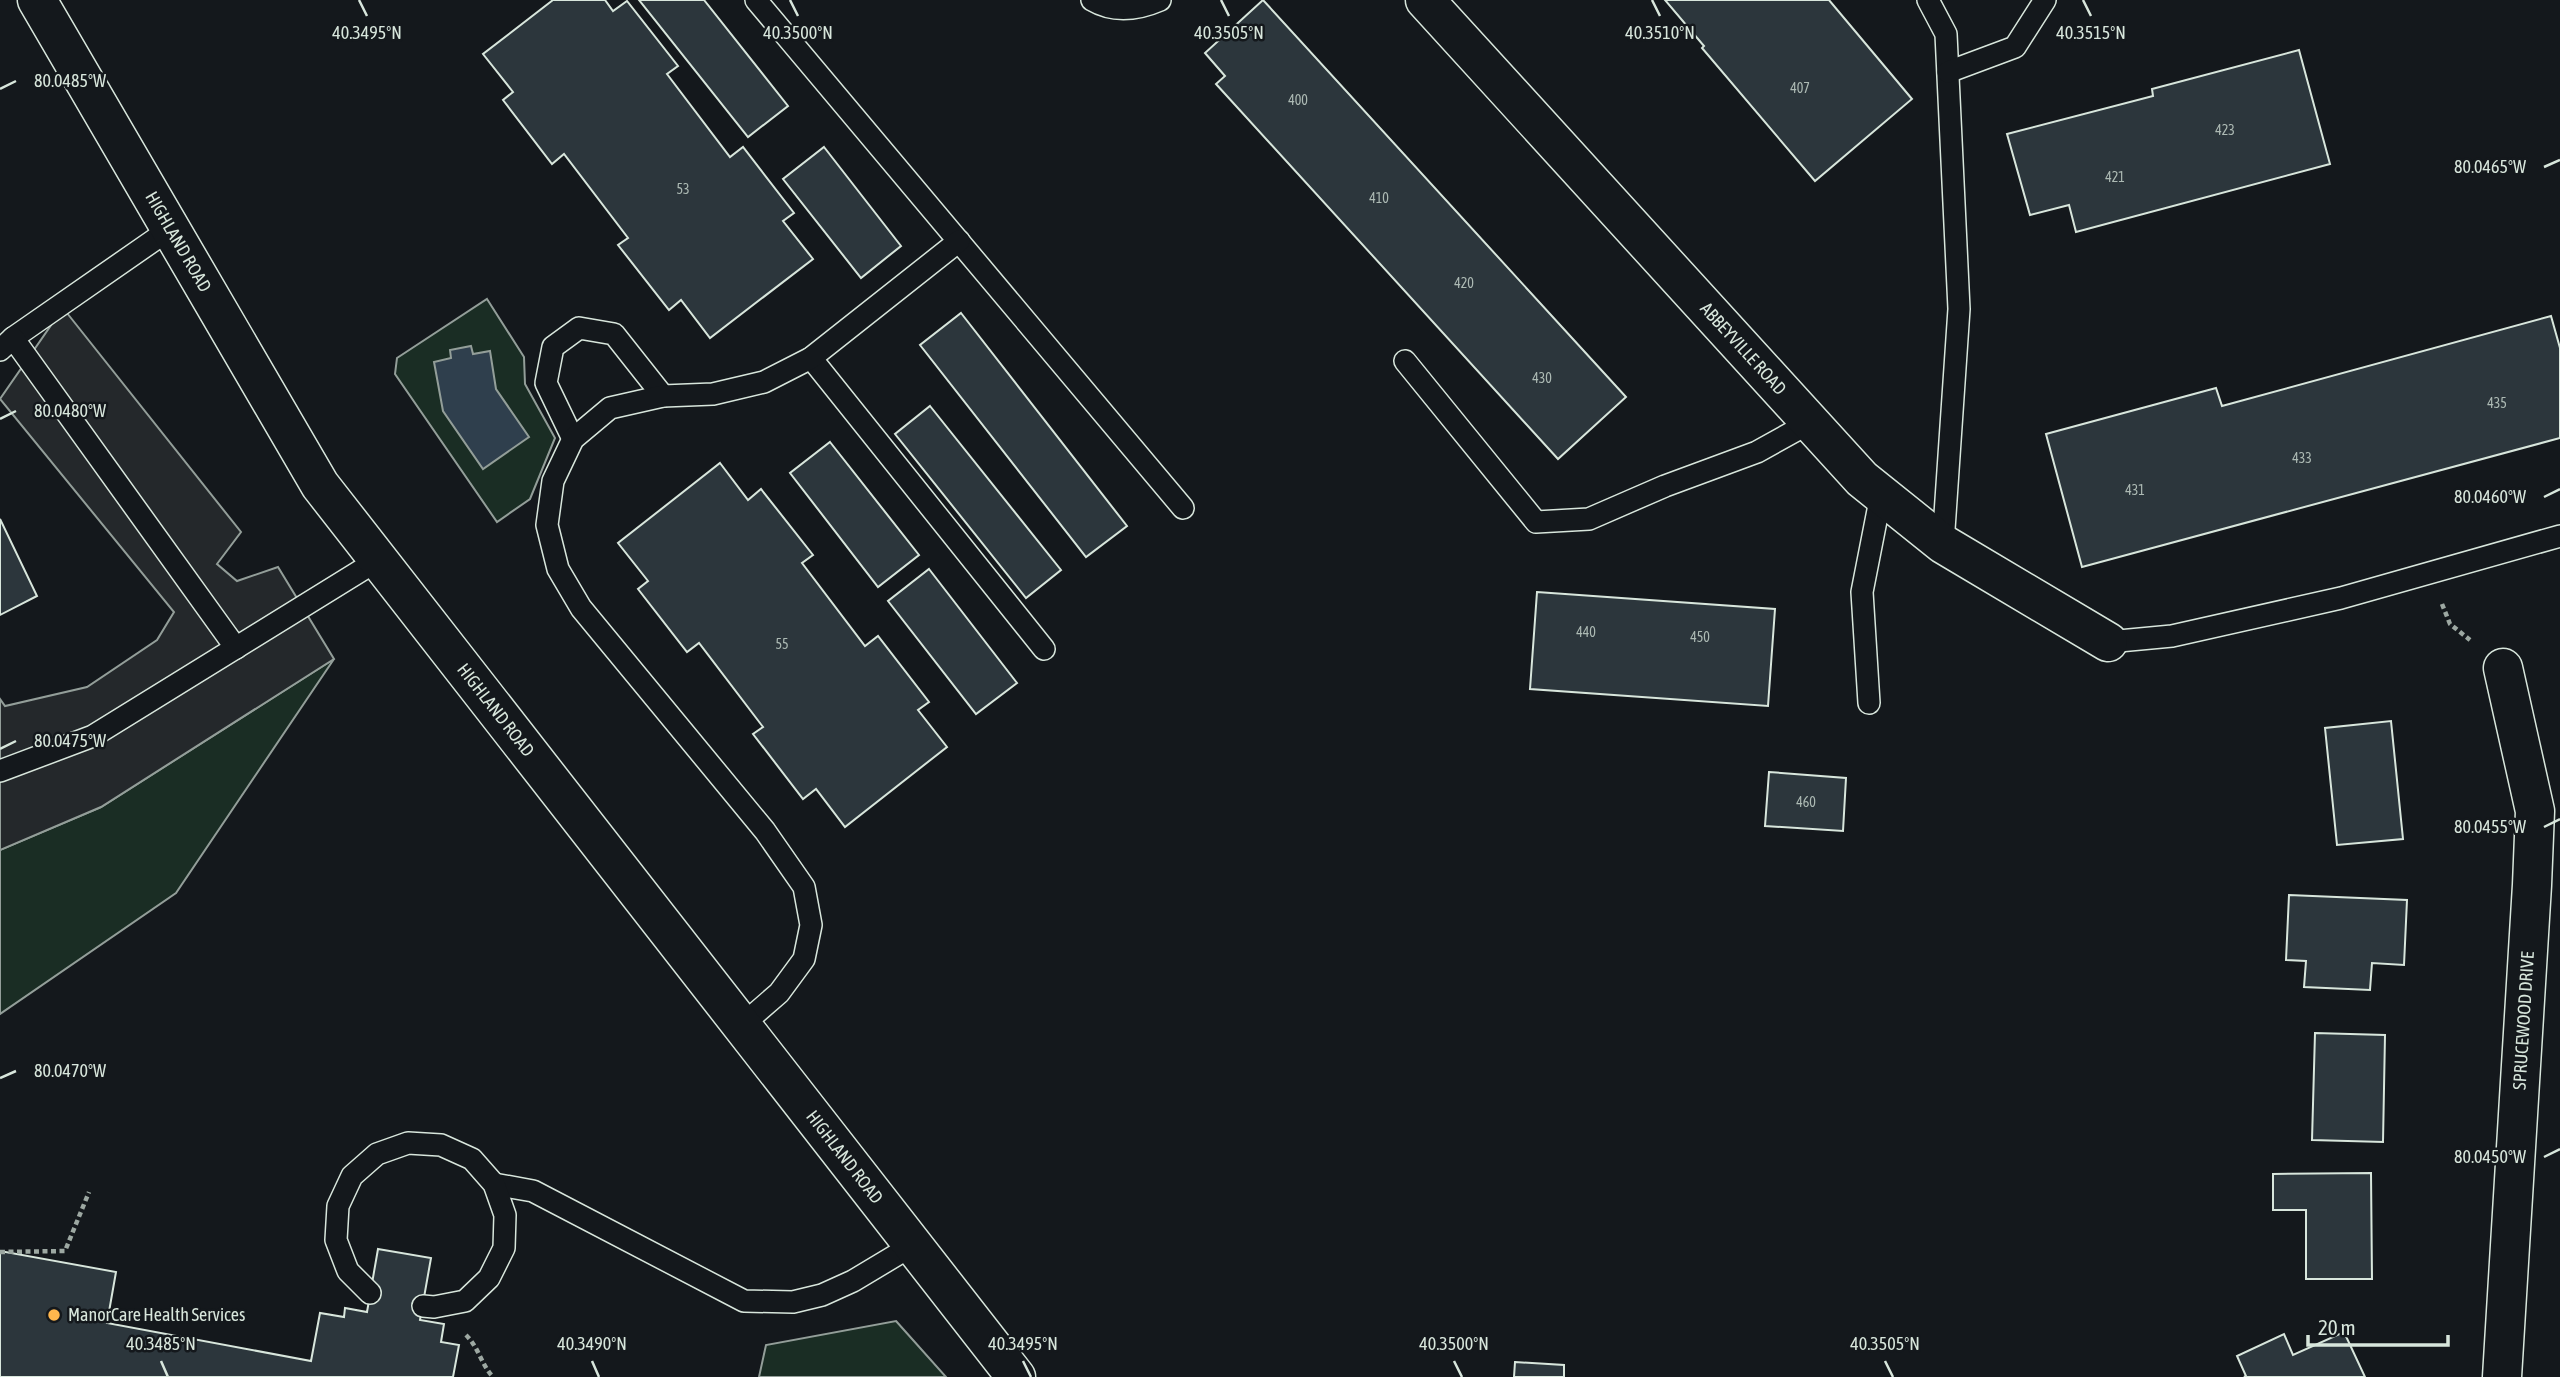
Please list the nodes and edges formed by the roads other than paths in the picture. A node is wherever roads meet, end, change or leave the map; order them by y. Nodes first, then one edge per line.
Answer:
1 (37, 0) edge
2 (756, 0) edge
3 (1092, 0) edge
4 (1160, 0) edge
5 (1425, 0) edge
6 (1928, 0) edge
7 (2045, 0) edge
8 (1948, 72) junction
9 (170, 229) junction
10 (959, 241) junction
11 (7, 344) edge
12 (811, 358) junction
13 (1405, 361) dead end
14 (663, 396) junction
15 (1811, 422) junction
16 (573, 439) junction
17 (1881, 495) junction
18 (1183, 508) dead end
19 (2560, 536) edge
20 (1943, 544) junction
21 (378, 560) junction
22 (2108, 642) joint
23 (236, 648) junction
24 (1044, 649) dead end
25 (2503, 668) road end
26 (1869, 703) dead end
27 (0, 771) edge
28 (741, 1026) junction
29 (494, 1184) junction
30 (913, 1245) junction
31 (370, 1293) dead end
32 (428, 1307) road end
33 (1016, 1377) edge
34 (2501, 1377) edge

1 - 9 street, HIGHLAND ROAD
2 - 10 lane
3 - 4 lane
5 - 15 street, ABBEYVILLE ROAD
6 - 8 lane
7 - 8 lane
8 - 20 lane
9 - 11 lane
9 - 21 street, HIGHLAND ROAD
10 - 12 lane
10 - 18 lane
11 - 23 lane
12 - 14 lane
12 - 24 lane
13 - 15 lane
14 - 16 lane
14 - 16 lane
15 - 17 street, ABBEYVILLE ROAD
16 - 28 lane
17 - 20 street, ABBEYVILLE ROAD
17 - 26 lane
19 - 22 lane
20 - 22 street, ABBEYVILLE ROAD
21 - 23 lane
21 - 28 street, HIGHLAND ROAD
23 - 27 lane
25 - 34 street, SPRUCEWOOD DRIVE
28 - 30 street, HIGHLAND ROAD
29 - 30 lane
29 - 31 lane
29 - 32 lane
30 - 33 street, HIGHLAND ROAD

